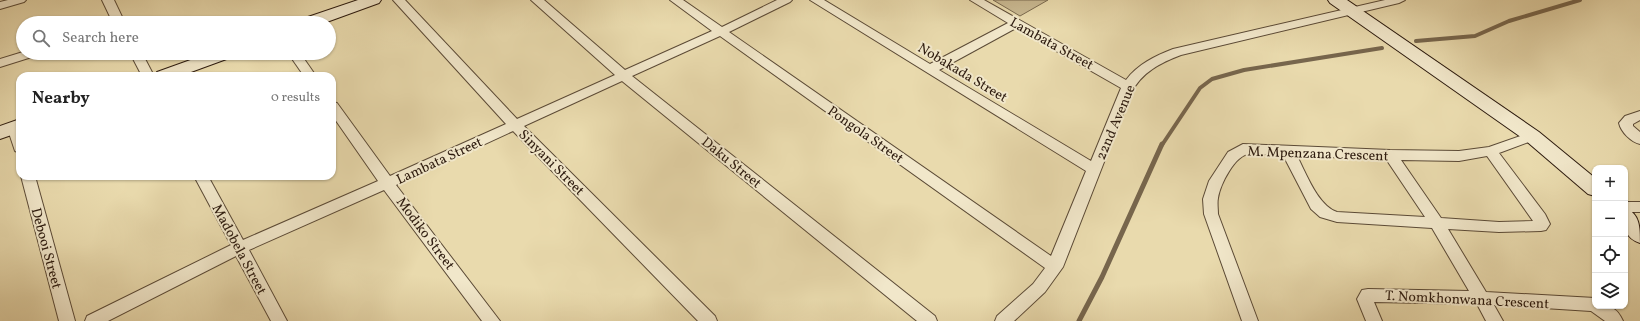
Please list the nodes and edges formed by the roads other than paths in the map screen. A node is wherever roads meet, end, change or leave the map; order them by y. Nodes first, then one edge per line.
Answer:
1 (20, 0) edge
2 (108, 0) edge
3 (373, 0) edge
4 (399, 0) edge
5 (537, 0) edge
6 (676, 0) edge
7 (786, 0) edge
8 (816, 0) edge
9 (976, 0) edge
10 (1336, 0) edge
11 (1399, 0) edge
12 (0, 6) edge
13 (1354, 12) junction
14 (116, 16) edge
15 (328, 16) edge
16 (1016, 24) junction
17 (720, 32) junction
18 (16, 58) edge
19 (140, 60) edge
20 (207, 60) edge
21 (299, 60) edge
22 (0, 63) edge
23 (931, 70) junction
24 (146, 72) edge
25 (174, 72) edge
26 (307, 72) edge
27 (624, 76) junction
28 (1128, 86) junction
29 (336, 112) edge
30 (1640, 115) edge
31 (515, 125) junction
32 (11, 129) edge
33 (1532, 136) junction
34 (16, 140) edge
35 (1640, 140) edge
36 (1287, 150) junction
37 (1490, 151) junction
38 (1390, 155) junction
39 (1095, 170) junction
40 (29, 180) edge
41 (203, 180) edge
42 (387, 183) junction
43 (1592, 186) edge
44 (1628, 207) edge
45 (1640, 207) edge
46 (1628, 220) edge
47 (1436, 222) junction
48 (1640, 235) edge
49 (238, 248) junction
50 (1055, 267) junction
51 (1482, 298) junction
52 (1592, 306) edge
53 (1601, 309) edge
54 (67, 321) edge
55 (93, 321) edge
56 (279, 321) edge
57 (492, 321) edge
58 (709, 321) edge
59 (929, 321) edge
60 (1004, 321) edge
61 (1250, 321) edge
62 (1374, 321) edge
63 (1495, 321) edge
64 (1615, 321) edge

1 - 12 street
2 - 14 street
3 - 15 main road
4 - 31 street, Sinyani Street
5 - 27 street, Daku Street
6 - 17 street, Pongola Street
7 - 17 street, Lambata Street
8 - 23 street, Nobakada Street
9 - 16 street, Lambata Street
10 - 13 main road
11 - 13 street, 22nd Avenue
13 - 28 street, 22nd Avenue
13 - 33 main road
16 - 23 street
16 - 28 street, Lambata Street
17 - 27 street, Lambata Street
17 - 50 street, Pongola Street
18 - 22 street
19 - 24 street
20 - 25 main road
21 - 26 street
23 - 39 street, Nobakada Street
27 - 31 street, Lambata Street
27 - 59 street, Daku Street
28 - 39 street, 22nd Avenue
29 - 42 street, Modiko Street
30 - 35 street
31 - 42 street, Lambata Street
31 - 58 street, Sinyani Street
32 - 34 street
33 - 37 street, M. Mpenzana Crescent
33 - 43 main road
36 - 38 street, M. Mpenzana Crescent
36 - 47 street
36 - 61 street, M. Mpenzana Crescent
37 - 38 street, M. Mpenzana Crescent
37 - 47 street
38 - 47 street
39 - 50 street, 22nd Avenue
40 - 54 street, Debooi Street
41 - 49 street, Madobela Street
42 - 49 street, Lambata Street
42 - 57 street, Modiko Street
44 - 45 street
46 - 48 main road
47 - 51 street
49 - 55 street, Lambata Street
49 - 56 street, Madobela Street
50 - 60 street, 22nd Avenue
51 - 52 street, T. Nomkhonwana Crescent
51 - 62 street, T. Nomkhonwana Crescent
51 - 63 street
53 - 64 street, T. Nomkhonwana Crescent

